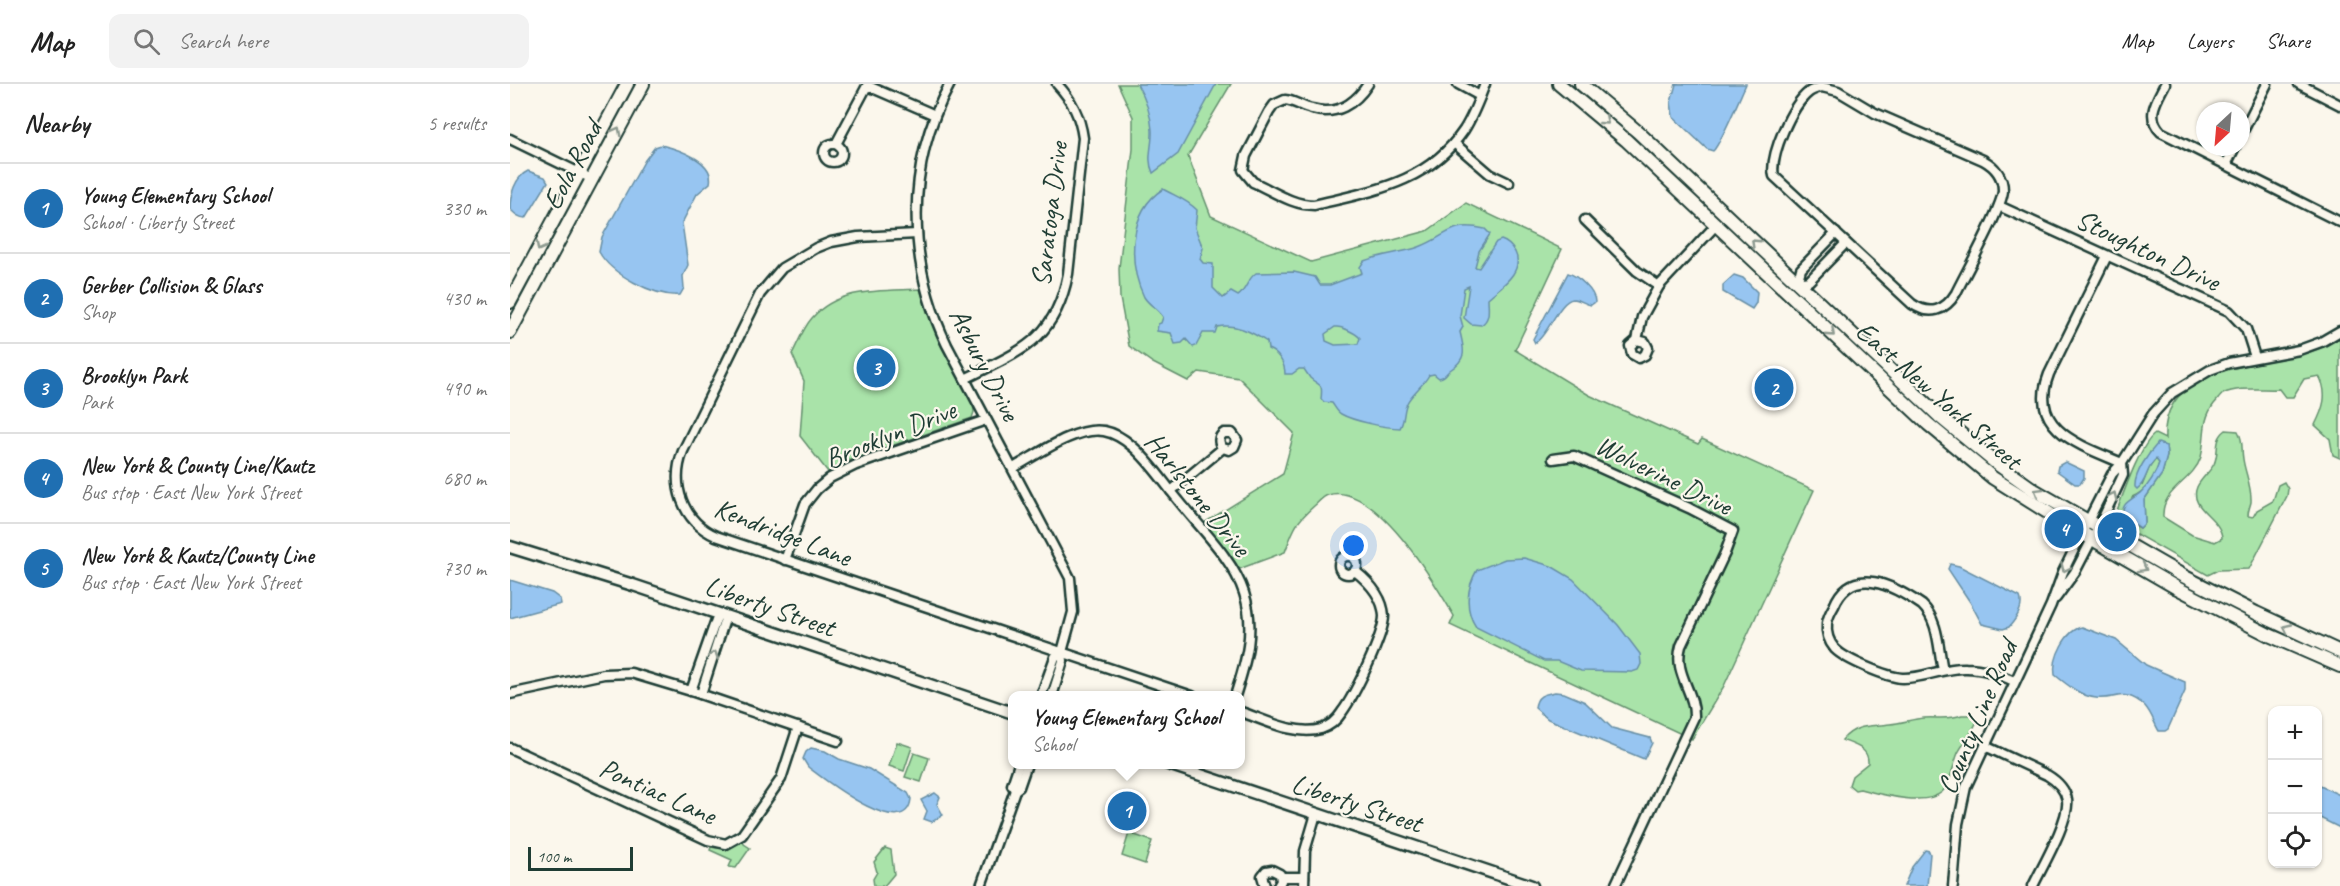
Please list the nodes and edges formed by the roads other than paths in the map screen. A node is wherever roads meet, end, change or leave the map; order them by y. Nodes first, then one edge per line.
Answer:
1 (627, 84) edge
2 (643, 84) edge
3 (950, 84) edge
4 (1057, 84) edge
5 (1368, 84) edge
6 (1458, 84) edge
7 (1485, 84) edge
8 (1559, 84) edge
9 (1581, 84) edge
10 (2166, 84) edge
11 (2267, 84) edge
12 (2299, 84) edge
13 (868, 85) edge
14 (1480, 96) junction
15 (2340, 105) edge
16 (935, 115) junction
17 (2250, 117) edge
18 (510, 138) edge
19 (1454, 143) junction
20 (836, 144) dead end
21 (2230, 156) edge
22 (2226, 165) junction
23 (580, 172) junction
24 (592, 179) junction
25 (1509, 183) dead end
26 (1999, 206) junction
27 (1585, 220) dead end
28 (2340, 222) edge
29 (1716, 225) junction
30 (1836, 233) junction
31 (917, 234) junction
32 (1846, 243) junction
33 (2107, 256) junction
34 (1659, 286) junction
35 (1793, 288) junction
36 (510, 302) edge
37 (2340, 331) edge
38 (510, 332) edge
39 (1637, 339) dead end
40 (2255, 357) junction
41 (965, 379) junction
42 (986, 420) junction
43 (1223, 448) dead end
44 (1553, 459) dead end
45 (2122, 463) junction
46 (1013, 468) junction
47 (1171, 491) junction
48 (2090, 531) junction
49 (510, 547) edge
50 (785, 560) junction
51 (1355, 571) dead end
52 (722, 615) junction
53 (1062, 652) junction
54 (2340, 652) edge
55 (2340, 666) edge
56 (1942, 670) junction
57 (2014, 681) junction
58 (692, 691) junction
59 (1043, 691) edge
60 (1054, 691) edge
61 (1177, 691) edge
62 (1237, 691) edge
63 (510, 694) edge
64 (701, 694) junction
65 (1008, 711) edge
66 (1245, 713) edge
67 (798, 727) junction
68 (838, 741) dead end
69 (1985, 746) junction
70 (510, 748) edge
71 (1017, 769) edge
72 (1026, 769) edge
73 (1180, 769) edge
74 (1015, 790) junction
75 (1316, 814) junction
76 (1304, 881) edge
77 (1279, 882) edge
78 (981, 886) edge
79 (1265, 886) edge
80 (1532, 886) edge
81 (1615, 886) edge
82 (1953, 886) edge
83 (2033, 886) edge

1 - 23 main road, Eola Road
24 -> 2 main road, Eola Road
3 - 16 street, Asbury Drive
4 - 41 street, Saratoga Drive
5 - 19 street
6 - 14 street
7 - 14 street
8 -> 29 main road, East New York Street
35 -> 9 main road, East New York Street
10 - 22 street
11 - 17 street
12 - 15 street
13 - 16 street
13 - 20 street
14 - 19 street
16 - 31 street, Asbury Drive
18 - 23 street
19 - 25 street
21 - 22 street
22 - 28 street
23 - 24 street
23 -> 36 main road, Eola Road
24 - 38 main road, Eola Road
26 - 30 street
26 - 32 street
26 - 33 street, Stoughton Drive
27 - 34 street
29 - 34 street
29 - 35 main road, East New York Street
30 - 32 street
30 - 35 street
31 - 41 street, Asbury Drive
31 - 50 street, Kendridge Lane
32 - 35 street
33 - 40 street, Stoughton Drive
33 - 45 street
34 - 39 street
35 - 48 main road, East New York Street
37 - 40 street, County Line Road
40 - 45 street, County Line Road
41 - 42 street, Asbury Drive
42 - 46 street, Asbury Drive
42 - 50 street, Brooklyn Drive
43 - 47 street
44 - 81 street, Wolverine Drive
45 - 48 street, County Line Road
46 - 47 street, Harlstone Drive
46 - 53 street, Asbury Drive
47 - 62 street, Harlstone Drive
54 -> 48 main road, East New York Street
48 -> 55 main road, East New York Street
48 - 57 street, County Line Road
49 - 52 street, Liberty Street
50 - 53 street, Kendridge Lane
51 - 66 street
52 - 58 street
64 -> 52 street
52 - 65 street, Liberty Street
53 - 59 street, Asbury Drive
53 - 60 street, Asbury Drive
53 - 61 street, Kendridge Lane
56 - 56 street
56 - 57 street
57 - 69 street, County Line Road
58 - 63 street
58 - 64 street
64 - 67 street
67 - 68 street
67 - 70 street, Pontiac Lane
69 - 82 street, County Line Road
69 - 83 street
71 - 74 street
72 - 74 street
73 - 75 street, Liberty Street
74 - 78 street
75 - 76 street
75 - 80 street, Liberty Street
76 - 77 street
77 - 79 street

